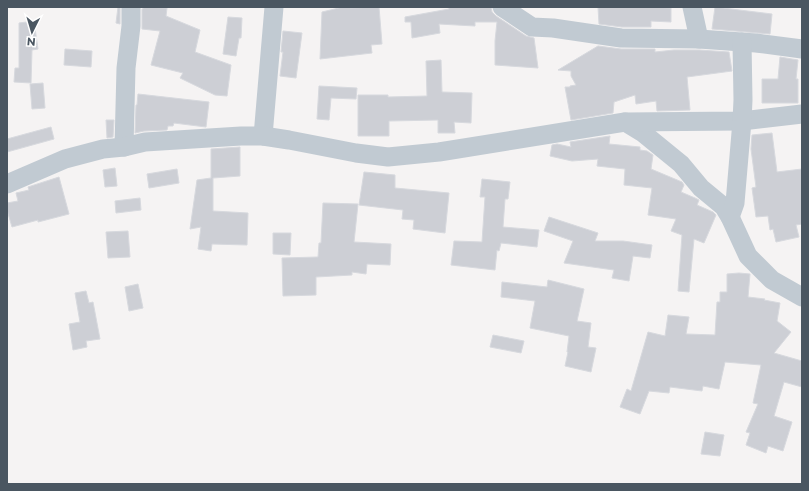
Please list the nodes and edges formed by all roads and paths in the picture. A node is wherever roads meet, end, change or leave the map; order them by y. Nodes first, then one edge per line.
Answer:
1 (131, 7) edge
2 (274, 7) edge
3 (502, 7) edge
4 (692, 7) edge
5 (699, 39) junction
6 (742, 42) junction
7 (802, 49) edge
8 (802, 114) edge
9 (742, 121) junction
10 (624, 122) junction
11 (263, 136) junction
12 (124, 147) junction
13 (7, 184) edge
14 (730, 217) junction
15 (802, 297) edge

1 - 12 street
2 - 11 street
3 - 5 street
4 - 5 street
5 - 6 street
6 - 7 street
6 - 9 street
8 - 9 street
9 - 10 street
9 - 14 street
10 - 11 street
10 - 14 street
11 - 12 street
12 - 13 street
14 - 15 street

